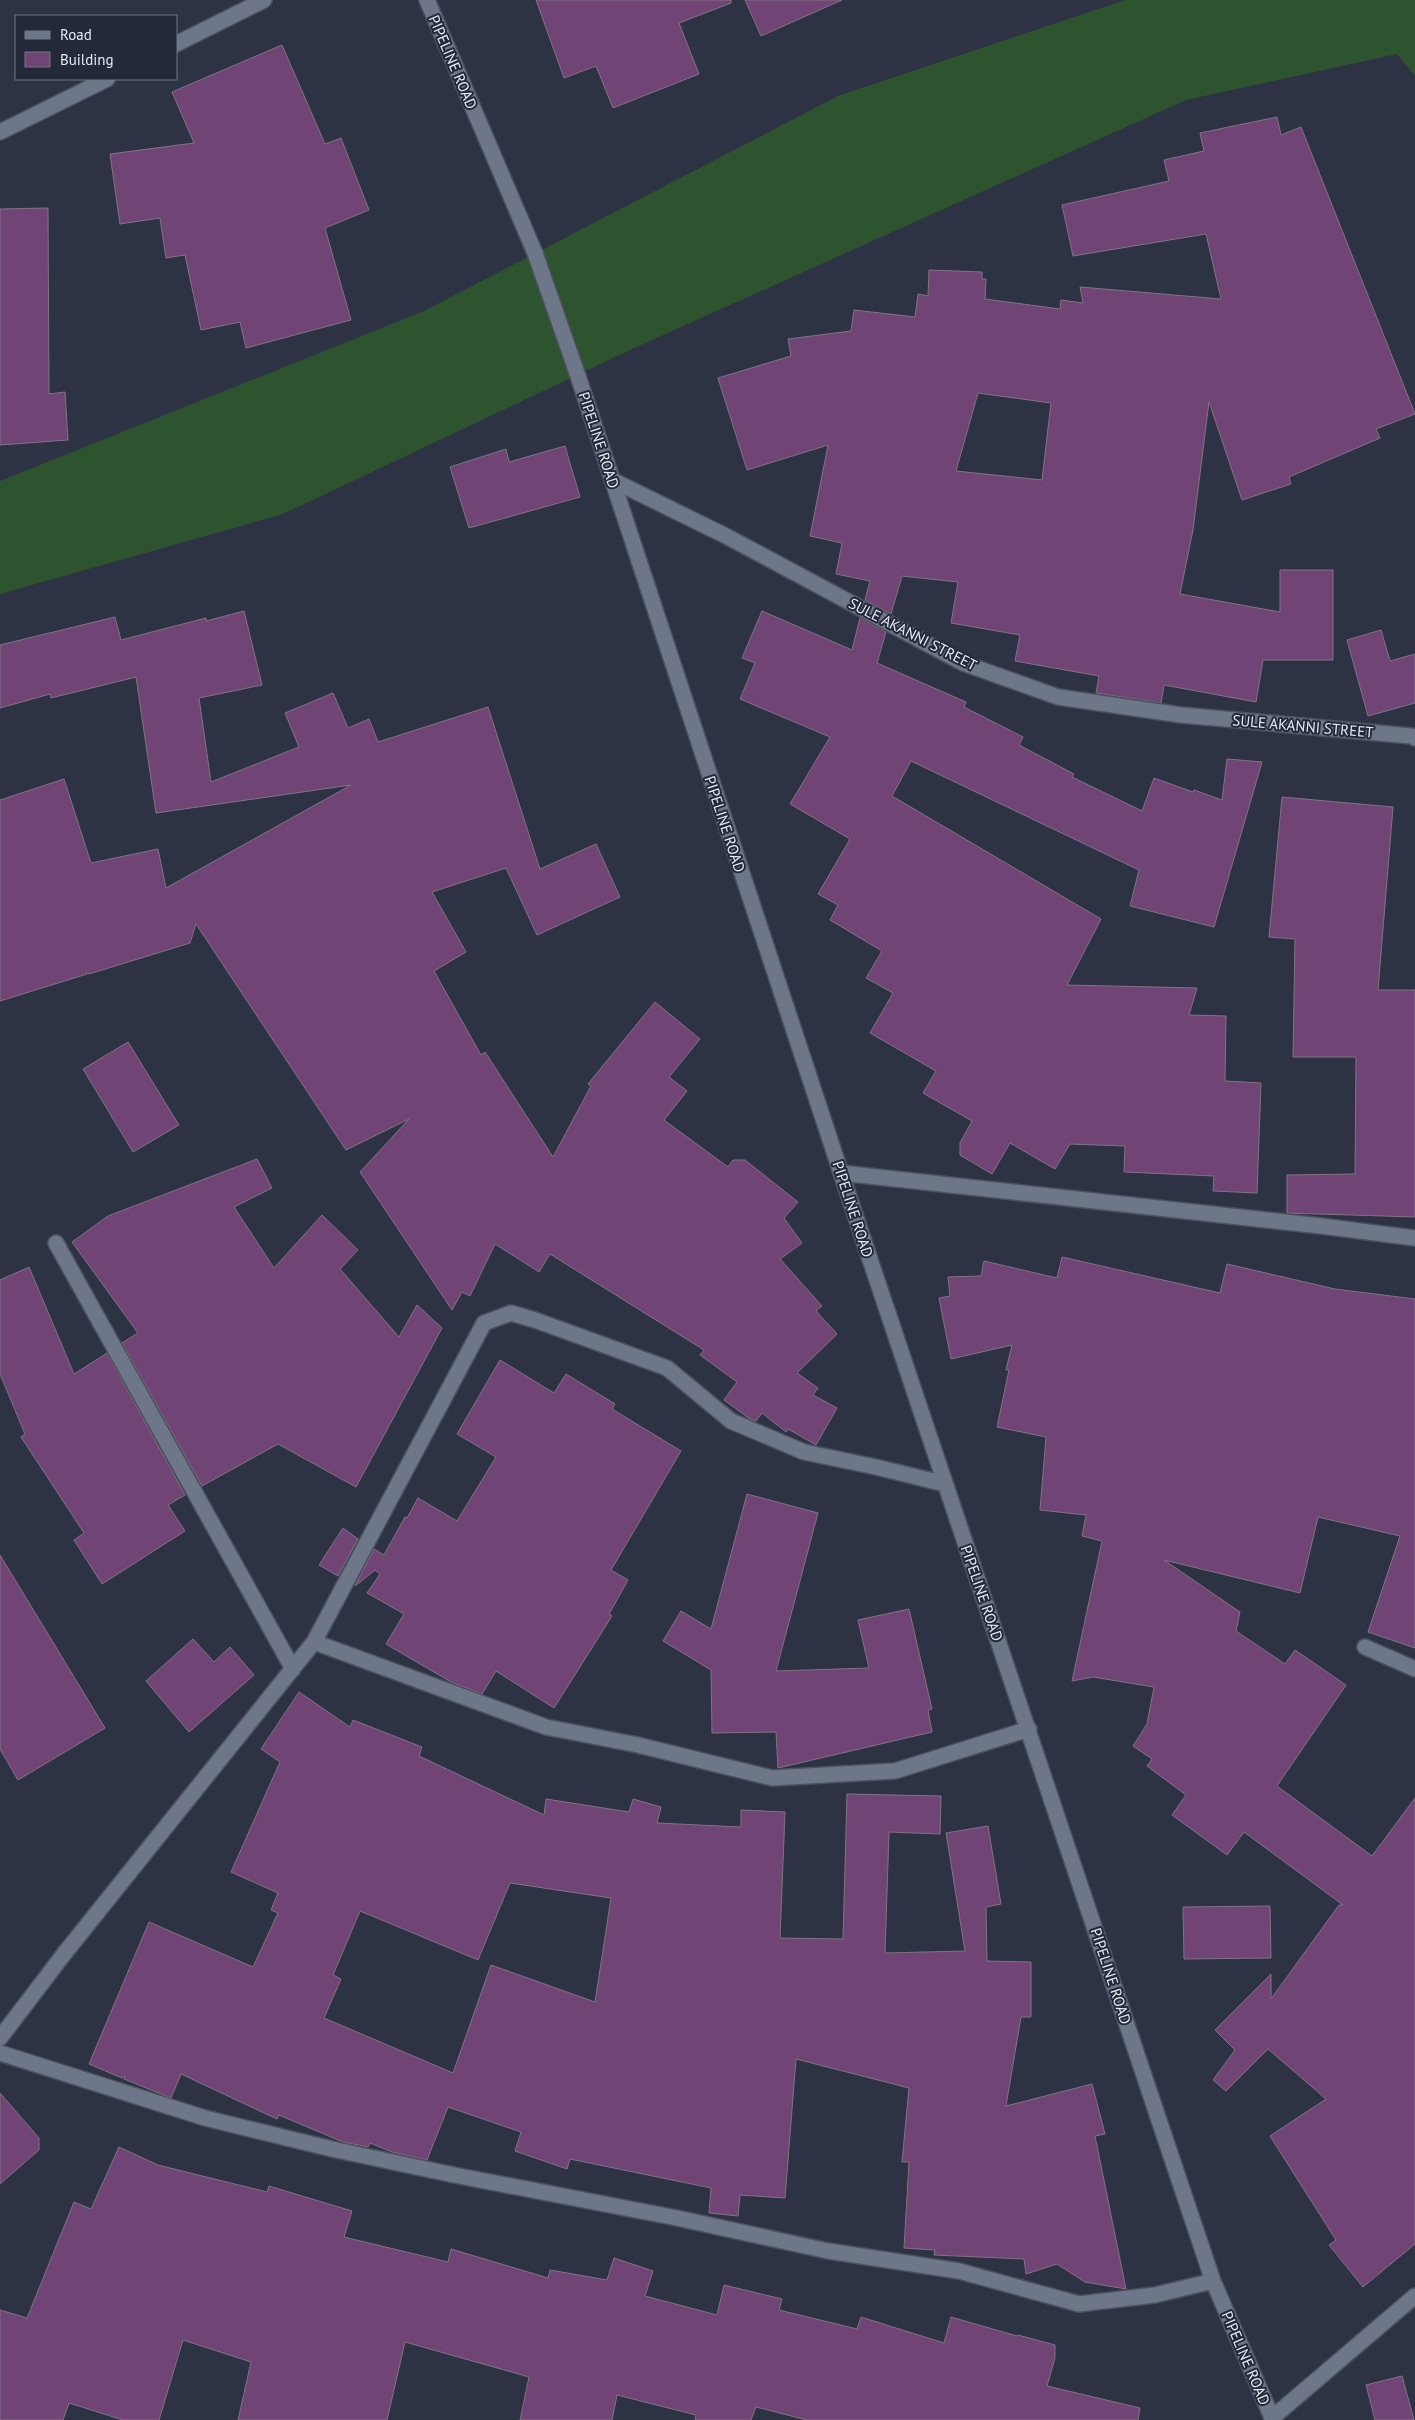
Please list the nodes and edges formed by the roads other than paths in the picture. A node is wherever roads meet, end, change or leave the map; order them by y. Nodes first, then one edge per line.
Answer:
1 (264, 0) edge
2 (427, 0) edge
3 (178, 43) edge
4 (104, 80) edge
5 (0, 132) edge
6 (612, 480) junction
7 (1415, 738) edge
8 (840, 1174) junction
9 (1415, 1238) edge
10 (56, 1243) dead end
11 (945, 1484) junction
12 (314, 1642) junction
13 (1365, 1647) dead end
14 (293, 1669) junction
15 (1415, 1669) edge
16 (1028, 1729) junction
17 (0, 2038) edge
18 (0, 2053) edge
19 (1213, 2281) junction
20 (1415, 2296) edge
21 (1273, 2419) edge

1 - 3 street
2 - 6 street, PIPELINE ROAD
4 - 5 street
6 - 7 street, SULE AKANNI STREET
6 - 8 street, PIPELINE ROAD
8 - 9 street
8 - 11 street, PIPELINE ROAD
10 - 14 street
11 - 12 street
11 - 16 street, PIPELINE ROAD
12 - 14 street
12 - 16 street
13 - 15 street
14 - 17 street
16 - 19 street, PIPELINE ROAD
18 - 19 street
19 - 21 street, PIPELINE ROAD
20 - 21 street

